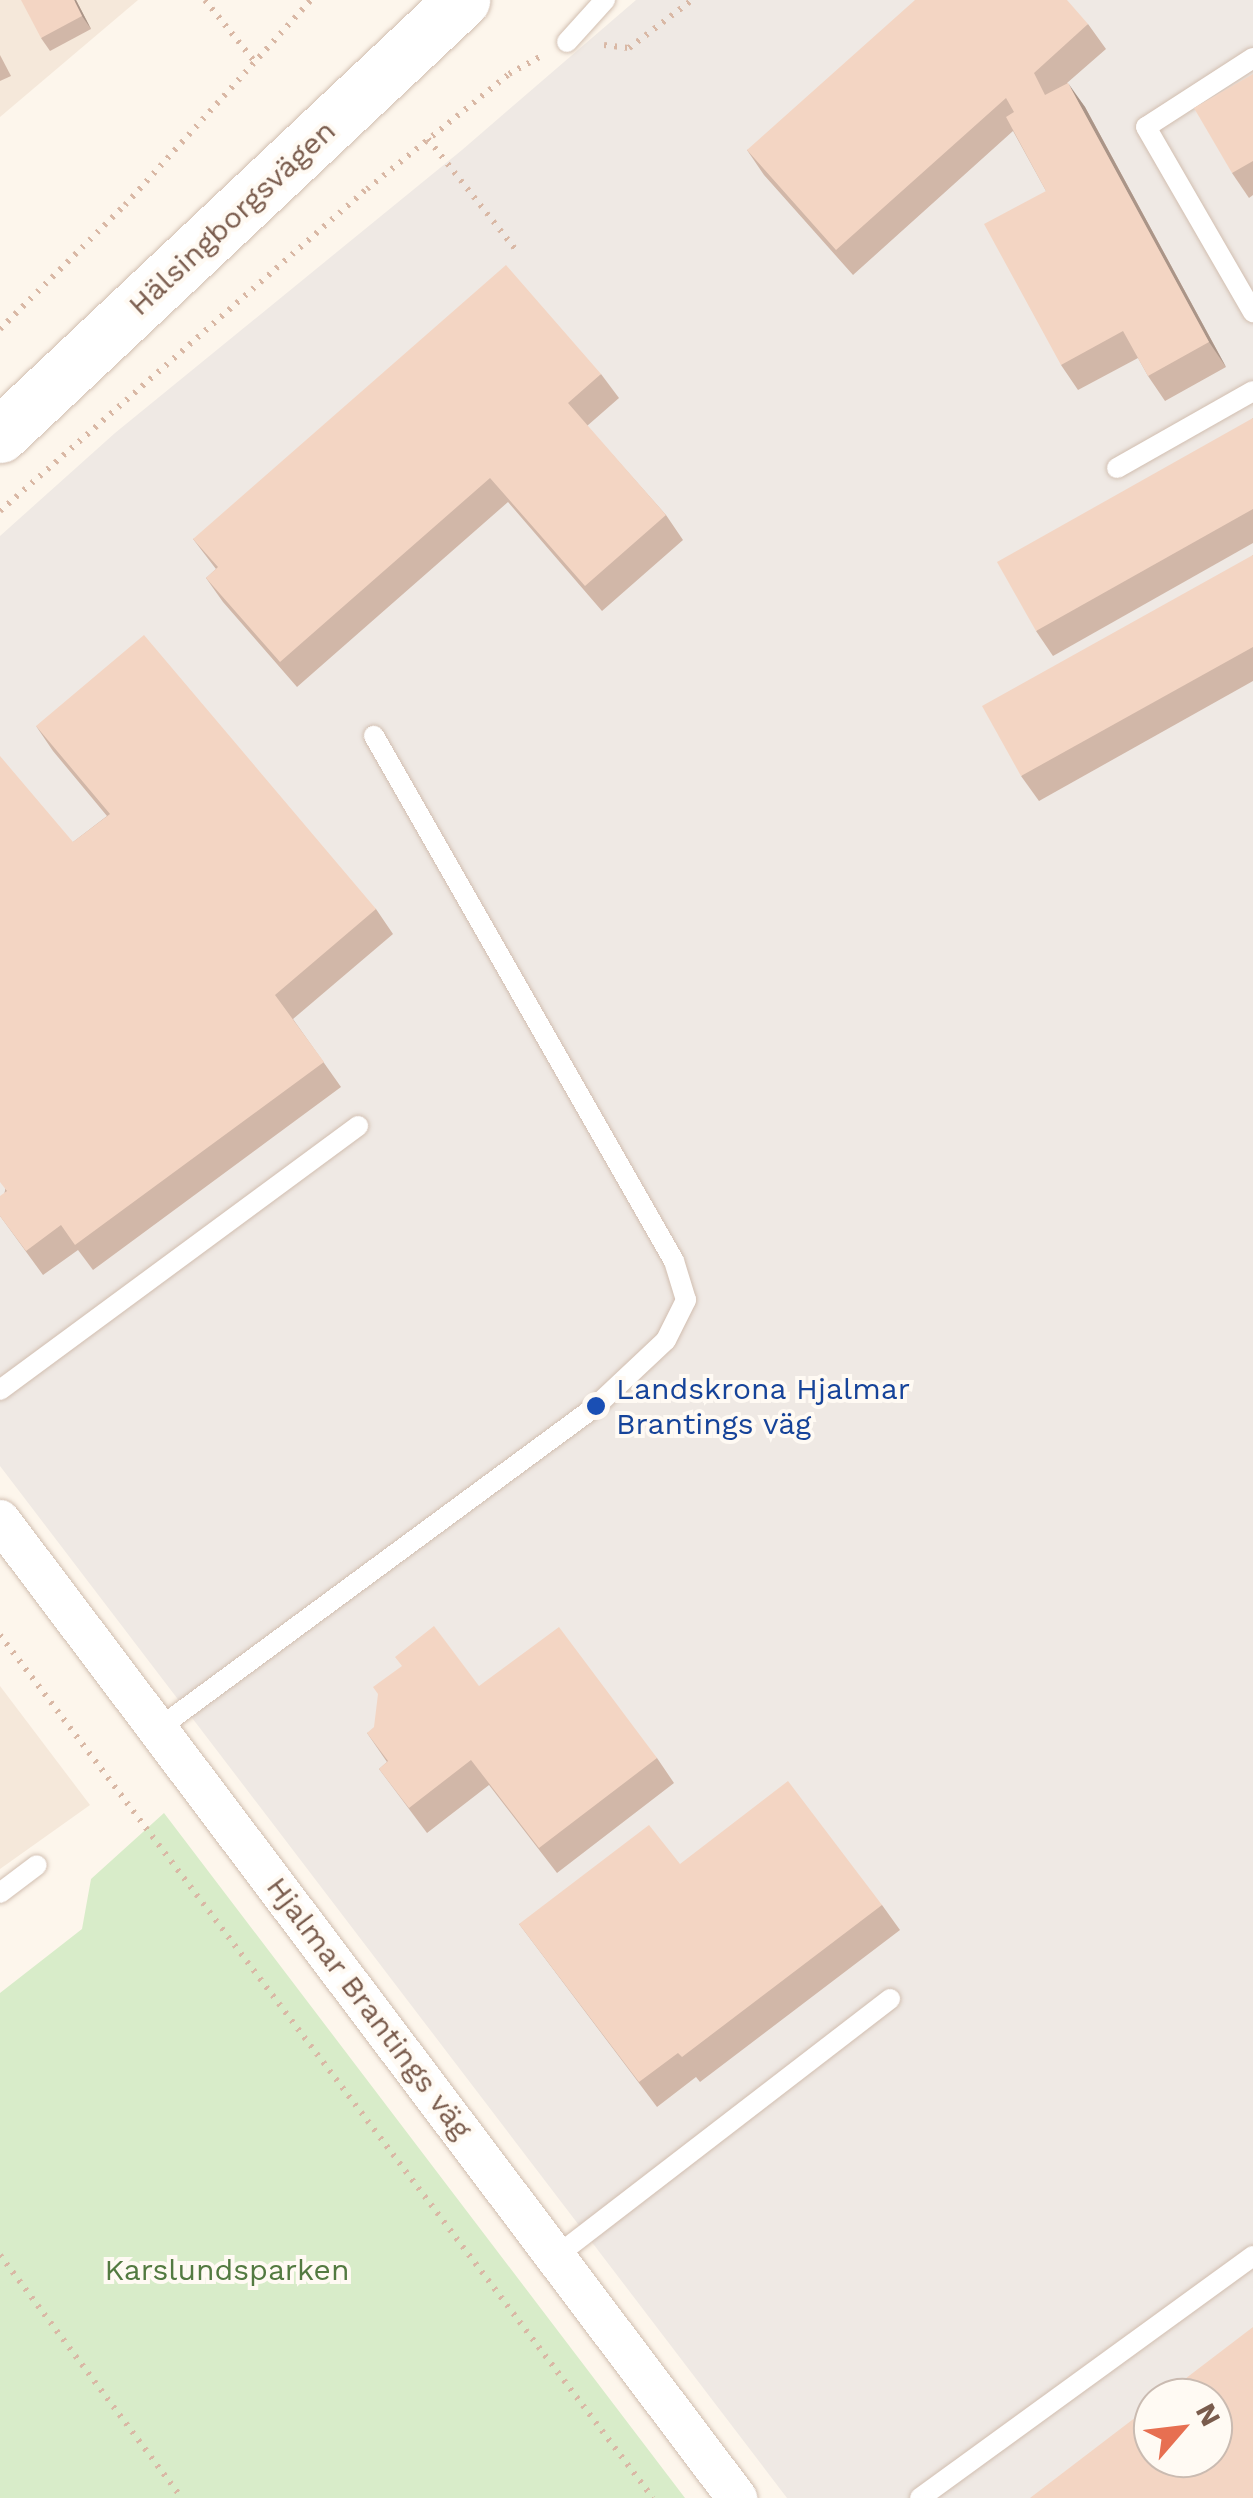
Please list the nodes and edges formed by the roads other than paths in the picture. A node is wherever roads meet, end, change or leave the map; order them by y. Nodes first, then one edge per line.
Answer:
1 (462, 0) edge
2 (605, 0) edge
3 (567, 42) road end
4 (1253, 58) edge
5 (1253, 312) edge
6 (1253, 391) edge
7 (0, 434) edge
8 (1117, 468) dead end
9 (374, 736) dead end
10 (358, 1126) dead end
11 (0, 1390) edge
12 (0, 1520) edge
13 (159, 1728) junction
14 (37, 1865) dead end
15 (0, 1893) edge
16 (890, 1999) dead end
17 (1253, 2256) edge
18 (555, 2257) junction
19 (737, 2498) edge
20 (920, 2498) edge

1 - 7 main road, Hälsingborgsvägen
2 - 3 lane
4 - 5 lane
6 - 8 lane
9 - 13 lane
10 - 11 lane
12 - 13 street, Hjalmar Brantings väg
13 - 18 street, Hjalmar Brantings väg
14 - 15 lane
16 - 18 lane
17 - 20 lane
18 - 19 street, Hjalmar Brantings väg

